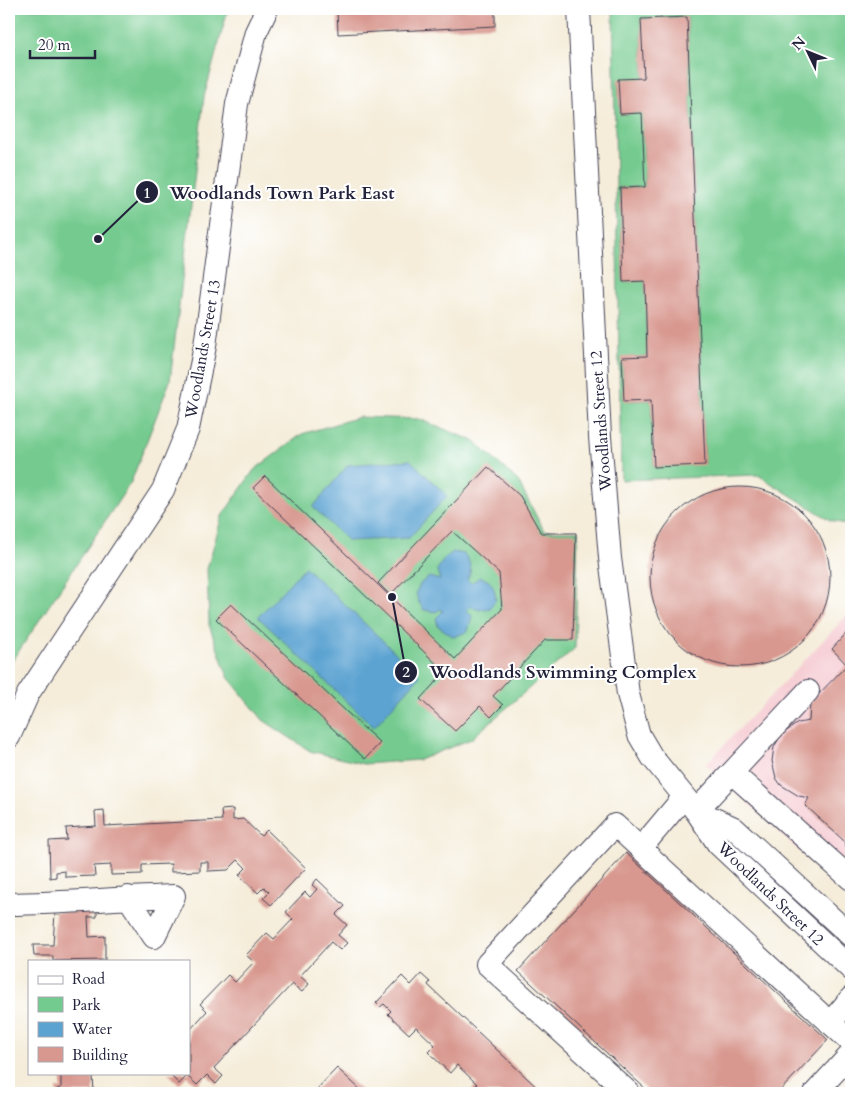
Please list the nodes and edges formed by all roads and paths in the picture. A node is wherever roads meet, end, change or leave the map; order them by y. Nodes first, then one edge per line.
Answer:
1 (266, 9) edge
2 (578, 9) edge
3 (808, 691) dead end
4 (9, 737) edge
5 (732, 773) junction
6 (690, 805) junction
7 (640, 848) junction
8 (851, 879) edge
9 (128, 897) junction
10 (9, 904) edge
11 (851, 936) edge
12 (851, 968) edge
13 (851, 998) edge
14 (830, 1022) junction
15 (851, 1042) edge
16 (851, 1054) edge
17 (629, 1093) edge
18 (815, 1093) edge

1 - 4 street, Woodlands Street 13
2 - 6 street, Woodlands Street 12
3 - 5 street
5 - 6 street
5 - 8 street
6 - 7 street
6 - 11 street, Woodlands Street 12
6 - 12 street, Woodlands Street 12
7 - 14 street
7 - 17 street
9 - 9 street
9 - 10 street
13 - 14 street
14 - 15 street
16 - 18 street

